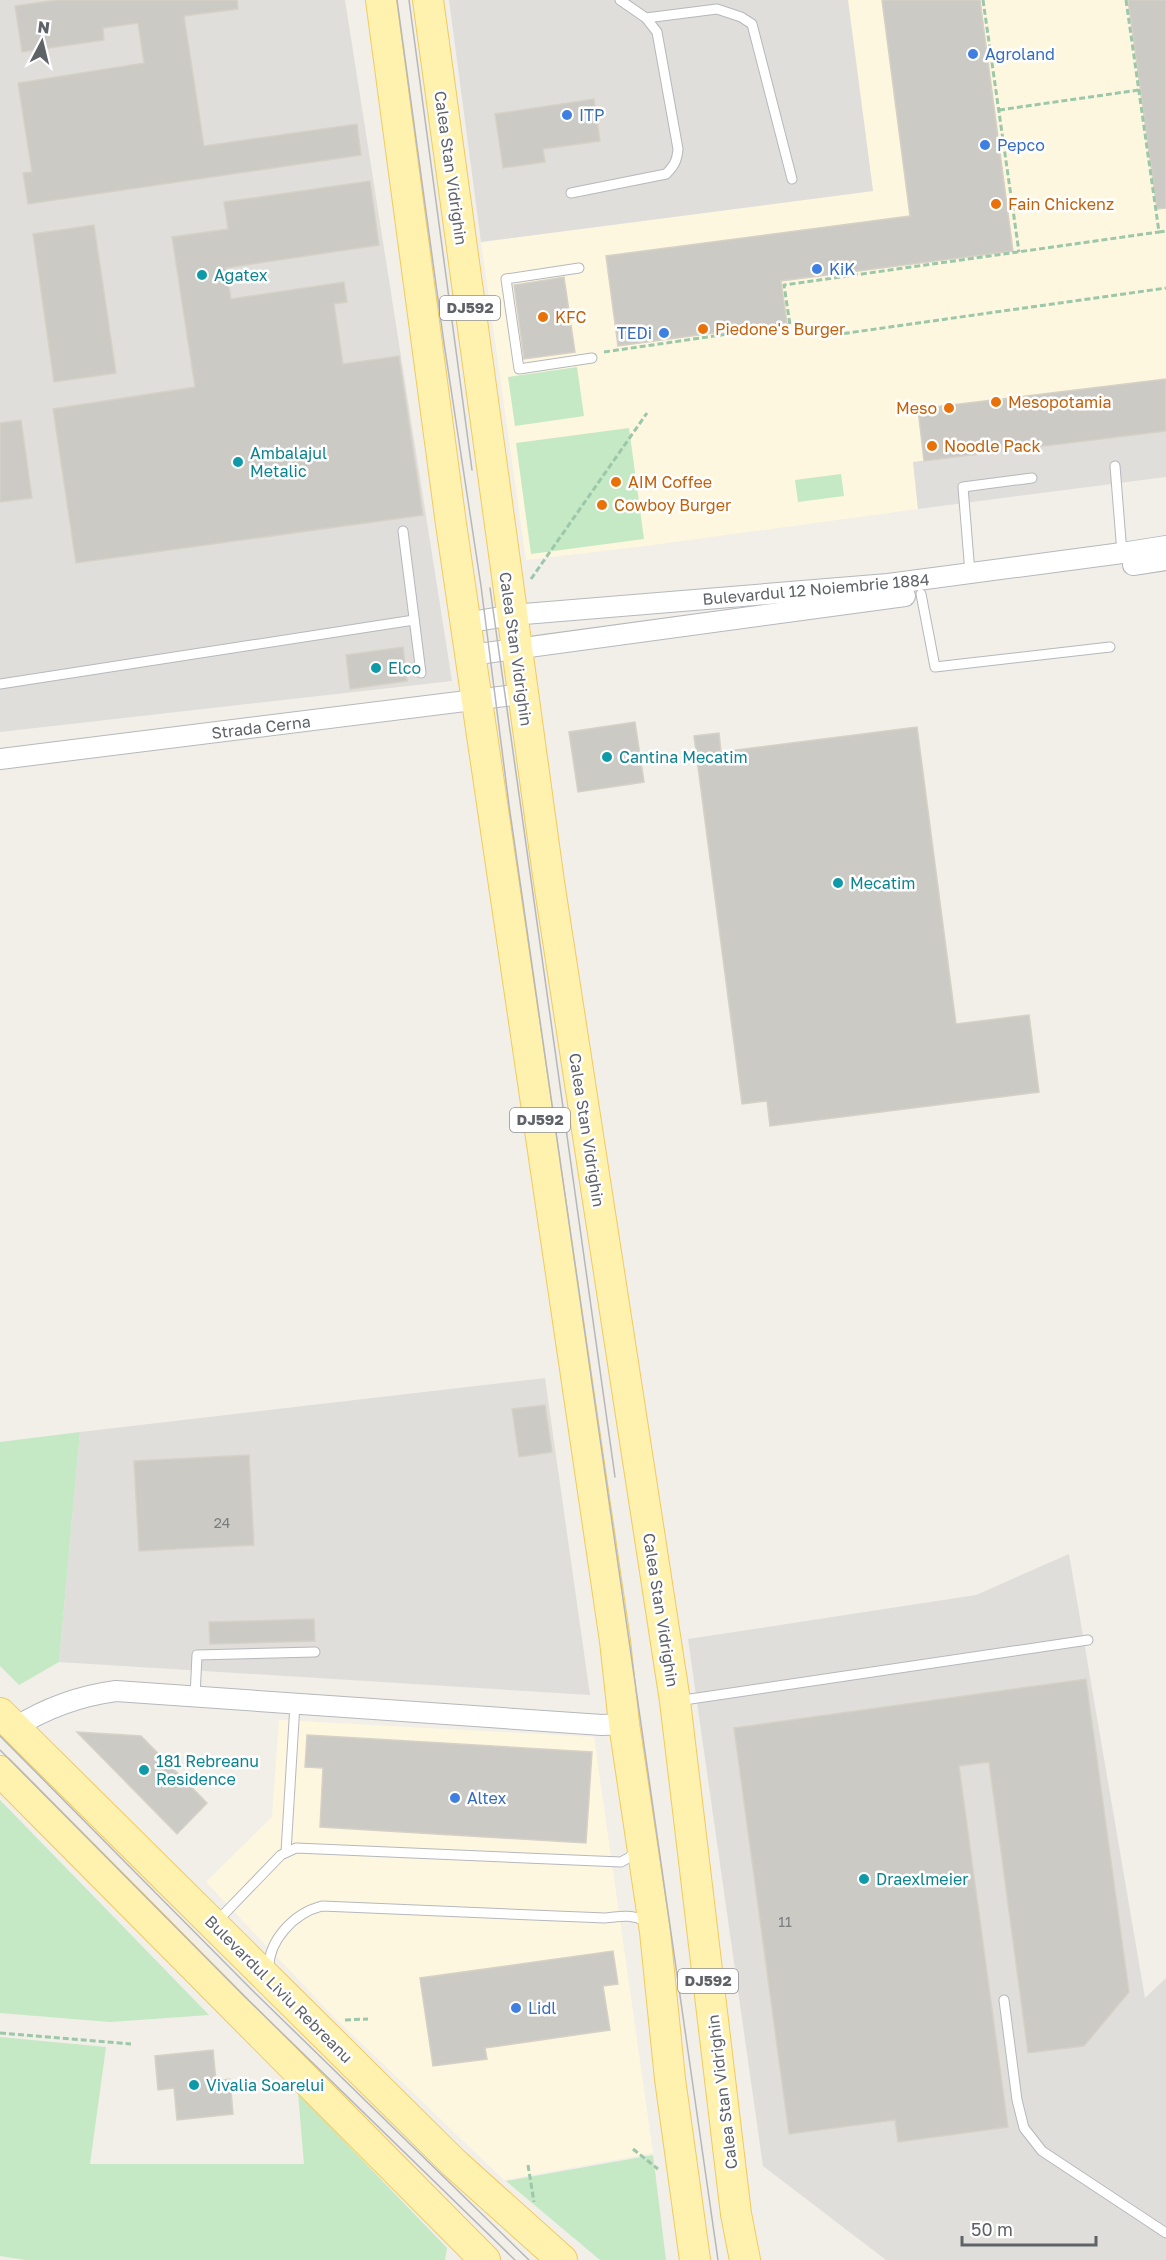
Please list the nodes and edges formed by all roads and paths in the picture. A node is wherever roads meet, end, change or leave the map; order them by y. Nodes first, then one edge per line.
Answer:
1 (381, 0) edge
2 (428, 0) edge
3 (620, 0) edge
4 (983, 0) edge
5 (1126, 0) edge
6 (646, 18) junction
7 (1139, 90) junction
8 (999, 110) junction
9 (792, 179) dead end
10 (571, 194) dead end
11 (1166, 231) edge
12 (1160, 232) junction
13 (1166, 236) edge
14 (1019, 252) junction
15 (579, 268) dead end
16 (1166, 288) edge
17 (826, 336) dead end
18 (603, 352) dead end
19 (592, 358) dead end
20 (647, 413) dead end
21 (1115, 466) dead end
22 (1032, 478) dead end
23 (404, 531) dead end
24 (1166, 546) edge
25 (1122, 554) junction
26 (1166, 560) edge
27 (970, 573) junction
28 (530, 581) dead end
29 (921, 594) junction
30 (512, 615) junction
31 (414, 620) junction
32 (466, 623) junction
33 (1110, 647) dead end
34 (516, 648) junction
35 (471, 654) junction
36 (420, 673) dead end
37 (0, 684) edge
38 (522, 694) junction
39 (478, 700) junction
40 (0, 759) edge
41 (1088, 1640) dead end
42 (315, 1652) dead end
43 (195, 1697) junction
44 (675, 1701) junction
45 (295, 1704) junction
46 (7, 1720) edge
47 (624, 1724) junction
48 (0, 1771) edge
49 (642, 1839) junction
50 (286, 1852) junction
51 (208, 1918) junction
52 (655, 1932) junction
53 (274, 1984) junction
54 (1004, 2000) dead end
55 (368, 2019) dead end
56 (338, 2021) dead end
57 (0, 2033) edge
58 (131, 2044) dead end
59 (633, 2149) dead end
60 (528, 2165) dead end
61 (662, 2172) dead end
62 (536, 2212) dead end
63 (1166, 2233) edge
64 (485, 2260) edge
65 (561, 2260) edge
66 (696, 2260) edge
67 (745, 2260) edge

1 - 32 main road, DJ592
2 - 30 main road, Calea Stan Vidrighin / DJ592
3 - 6 lane
4 - 8 path
5 - 7 path
6 - 9 lane
6 - 10 lane
7 - 8 path
7 - 12 path
8 - 14 path
11 - 12 path
11 - 13 path
12 - 14 path
14 - 18 path
15 - 19 lane
16 - 17 path
20 - 28 path
21 - 25 lane
22 - 27 lane
23 - 31 lane
24 - 25 street, Bulevardul 12 Noiembrie 1884
25 - 27 street, Bulevardul 12 Noiembrie 1884
26 - 29 street, Bulevardul 12 Noiembrie 1884
27 - 30 street, Bulevardul 12 Noiembrie 1884
29 - 33 lane
29 - 34 street, Bulevardul 12 Noiembrie 1884
30 - 32 street, Bulevardul 12 Noiembrie 1884
30 - 34 main road, Calea Stan Vidrighin / DJ592
31 - 36 lane
31 - 37 lane
32 - 35 main road, DJ592
34 - 35 street, Bulevardul 12 Noiembrie 1884
34 - 38 main road, Calea Stan Vidrighin / DJ592
35 - 39 main road, DJ592
38 - 39 street, Strada Cerna
38 - 44 main road, Calea Stan Vidrighin / DJ592
39 - 40 street, Strada Cerna
39 - 47 main road, DJ592
41 - 44 lane
42 - 43 lane
43 - 45 street
43 - 46 street
44 - 67 main road, Calea Stan Vidrighin / DJ592
45 - 47 street
45 - 50 lane
46 - 51 main road, Bulevardul Liviu Rebreanu
47 - 49 main road, DJ592
48 - 64 main road
49 - 50 lane
49 - 52 main road, DJ592
50 - 51 lane
51 - 53 main road, Bulevardul Liviu Rebreanu
52 - 53 lane
52 - 66 main road, DJ592
53 - 65 main road, Bulevardul Liviu Rebreanu
54 - 63 lane
55 - 56 path
57 - 58 path
59 - 61 path
60 - 62 path

